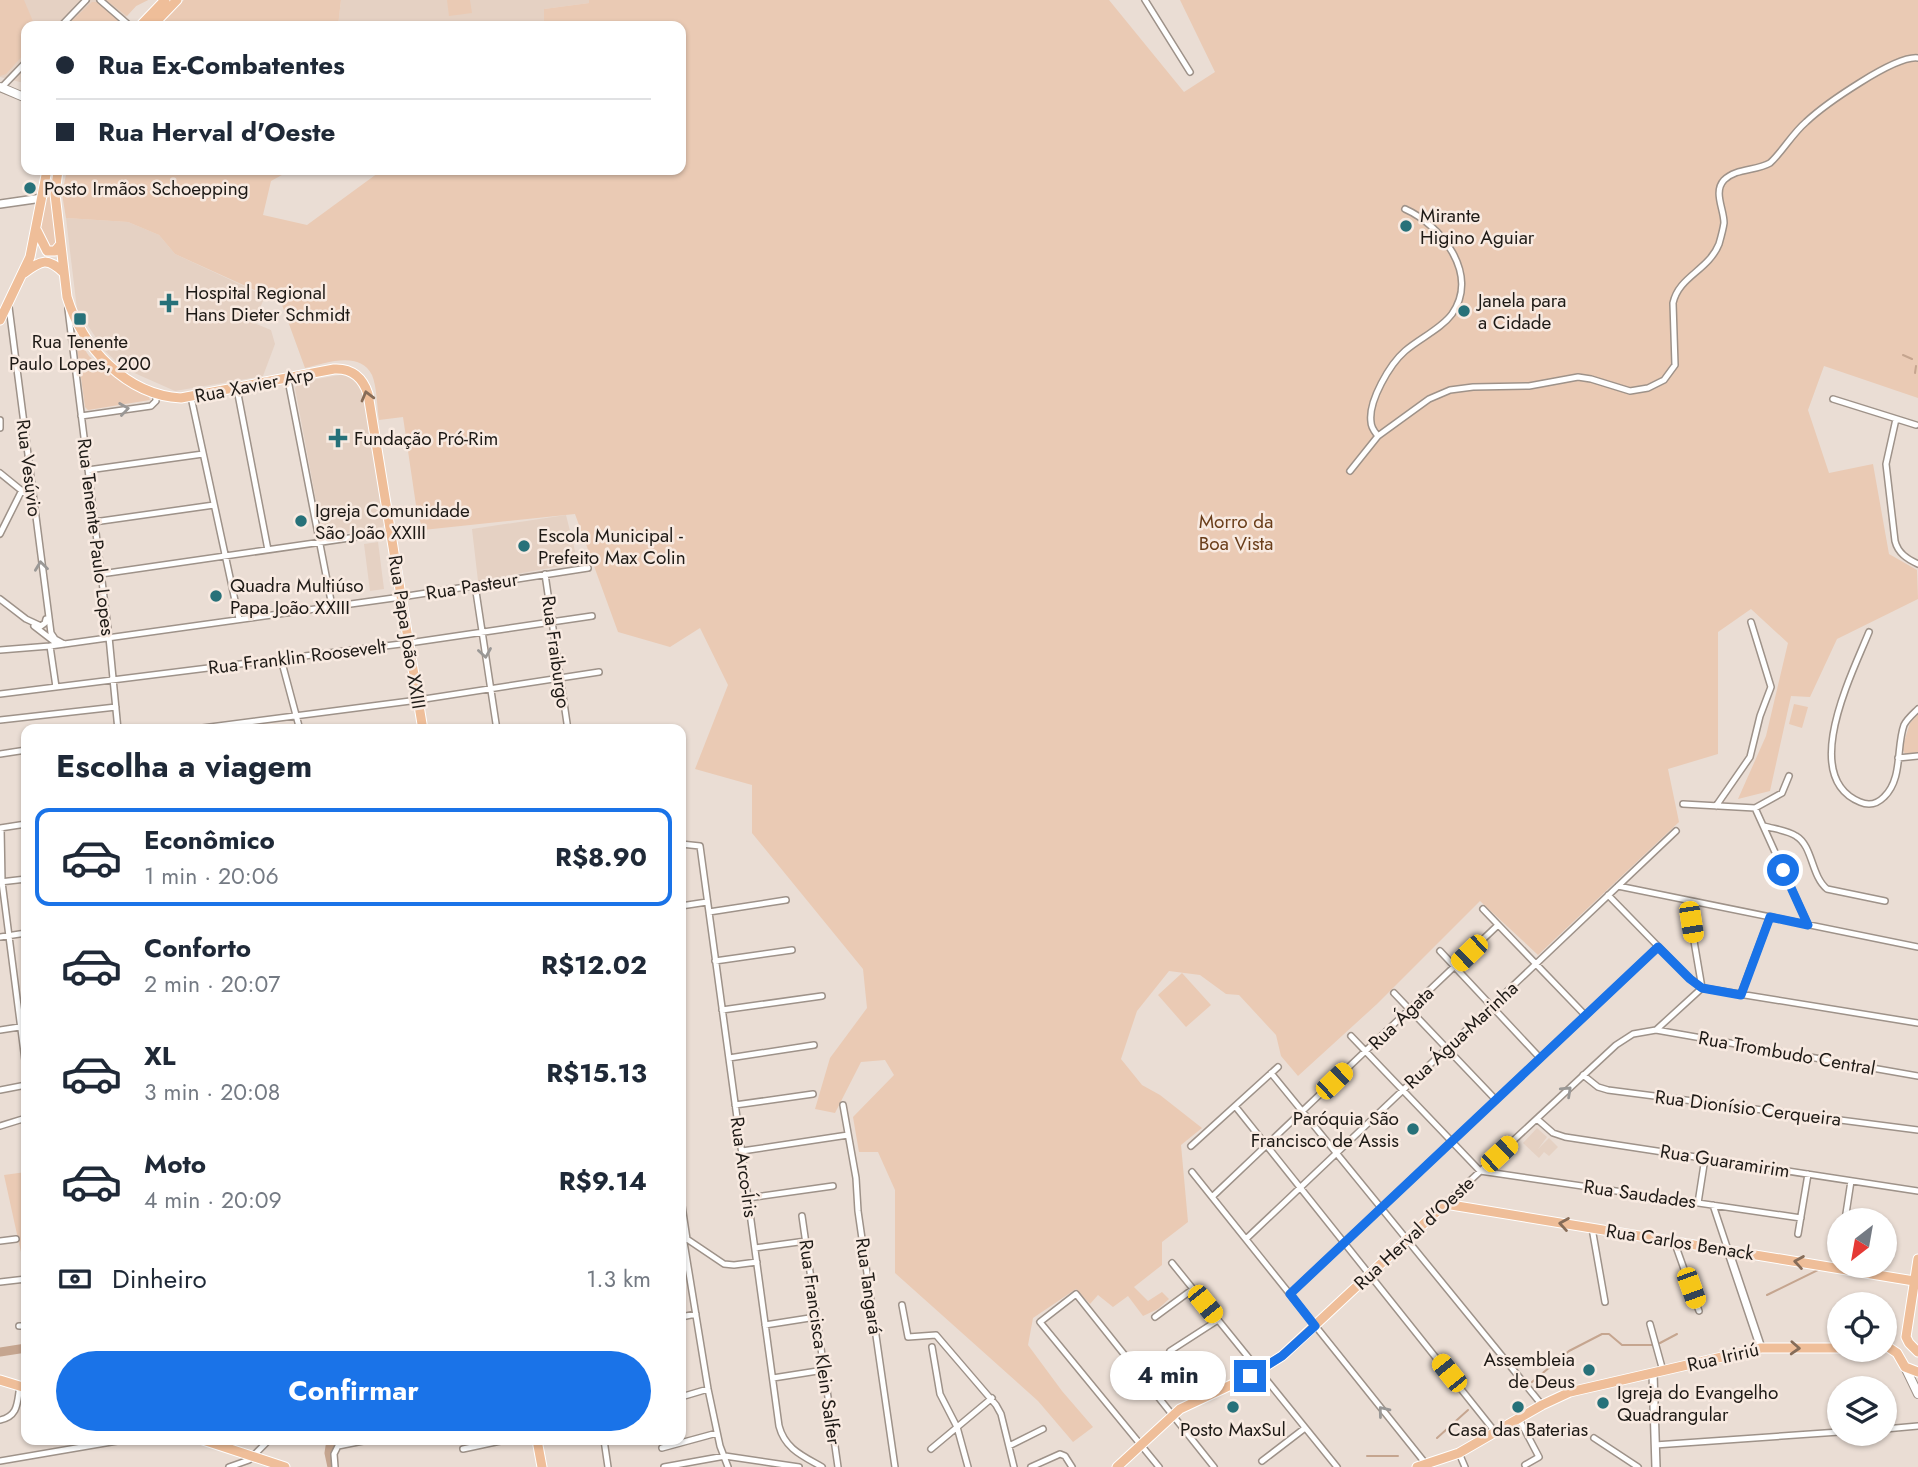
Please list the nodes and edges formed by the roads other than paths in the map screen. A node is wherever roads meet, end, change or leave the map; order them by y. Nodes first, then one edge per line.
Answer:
1 (86, 0) edge
2 (100, 0) edge
3 (165, 0) edge
4 (177, 0) edge
5 (1145, 0) edge
6 (66, 21) edge
7 (124, 21) edge
8 (145, 21) edge
9 (157, 21) edge
10 (1918, 58) edge
11 (21, 67) edge
12 (1190, 72) dead end
13 (1, 88) edge
14 (21, 95) edge
15 (46, 175) edge
16 (57, 175) edge
17 (42, 198) junction
18 (0, 204) edge
19 (1405, 209) dead end
20 (36, 229) junction
21 (60, 245) junction
22 (64, 273) junction
23 (24, 274) junction
24 (67, 297) junction
25 (8, 304) junction
26 (0, 320) edge
27 (86, 339) junction
28 (73, 345) junction
29 (354, 373) joint
30 (288, 380) junction
31 (237, 389) junction
32 (156, 393) junction
33 (191, 397) junction
34 (1833, 398) dead end
35 (81, 416) junction
36 (1896, 419) junction
37 (0, 420) edge
38 (1916, 425) edge
39 (0, 428) edge
40 (1378, 436) junction
41 (203, 454) junction
42 (88, 470) junction
43 (1350, 471) dead end
44 (0, 473) edge
45 (22, 490) junction
46 (32, 499) junction
47 (214, 505) junction
48 (94, 522) junction
49 (391, 532) junction
50 (0, 534) edge
51 (319, 542) junction
52 (268, 550) junction
53 (226, 556) junction
54 (1918, 564) edge
55 (588, 568) dead end
56 (101, 574) junction
57 (545, 574) junction
58 (475, 585) junction
59 (401, 597) junction
60 (0, 599) edge
61 (46, 605) junction
62 (332, 606) junction
63 (593, 616) dead end
64 (26, 619) junction
65 (239, 619) junction
66 (552, 622) junction
67 (1751, 622) dead end
68 (482, 632) junction
69 (1869, 632) dead end
70 (49, 635) junction
71 (109, 637) junction
72 (409, 643) junction
73 (63, 644) junction
74 (50, 646) junction
75 (36, 647) junction
76 (0, 650) edge
77 (281, 659) junction
78 (599, 673) dead end
79 (560, 678) junction
80 (113, 680) junction
81 (56, 687) junction
82 (490, 689) junction
83 (0, 694) edge
84 (418, 700) junction
85 (116, 706) junction
86 (1918, 709) edge
87 (296, 716) junction
88 (0, 720) edge
89 (118, 724) edge
90 (234, 724) edge
91 (298, 724) edge
92 (422, 724) edge
93 (495, 724) edge
94 (567, 724) edge
95 (21, 751) edge
96 (0, 754) edge
97 (1918, 756) edge
98 (1898, 758) junction
99 (1789, 776) dead end
100 (1683, 804) dead end
101 (1716, 806) junction
102 (1755, 808) junction
103 (21, 825) edge
104 (1764, 826) junction
105 (0, 828) edge
106 (1676, 831) dead end
107 (686, 845) edge
108 (21, 879) edge
109 (1, 882) edge
110 (1618, 886) junction
111 (1608, 895) junction
112 (786, 900) dead end
113 (1687, 900) junction
114 (1885, 901) dead end
115 (707, 902) junction
116 (686, 905) edge
117 (1483, 909) dead end
118 (709, 912) junction
119 (1770, 917) junction
120 (1498, 925) junction
121 (1808, 925) junction
122 (21, 934) edge
123 (9, 936) junction
124 (0, 937) edge
125 (1658, 947) junction
126 (1918, 947) edge
127 (792, 950) dead end
128 (1440, 951) dead end
129 (715, 961) junction
130 (1536, 964) junction
131 (1455, 967) junction
132 (1702, 988) junction
133 (1394, 993) dead end
134 (1741, 995) junction
135 (821, 996) dead end
136 (1492, 1006) junction
137 (21, 1008) edge
138 (1410, 1009) junction
139 (722, 1010) junction
140 (1585, 1015) junction
141 (1918, 1023) edge
142 (21, 1026) edge
143 (0, 1030) edge
144 (1656, 1030) junction
145 (1352, 1036) dead end
146 (814, 1045) dead end
147 (1447, 1048) junction
148 (1366, 1051) junction
149 (729, 1058) junction
150 (1540, 1058) junction
151 (1278, 1067) dead end
152 (1271, 1073) junction
153 (1583, 1075) junction
154 (1918, 1076) edge
155 (21, 1086) edge
156 (0, 1090) edge
157 (1403, 1090) junction
158 (813, 1094) dead end
159 (1496, 1100) junction
160 (735, 1105) junction
161 (844, 1105) dead end
162 (1235, 1106) junction
163 (1302, 1111) junction
164 (1537, 1118) junction
165 (21, 1120) edge
166 (0, 1126) edge
167 (1918, 1130) edge
168 (848, 1135) junction
169 (1452, 1141) junction
170 (1266, 1145) junction
171 (1191, 1146) dead end
172 (741, 1152) junction
173 (1336, 1153) junction
174 (1705, 1158) junction
175 (1480, 1171) junction
176 (1192, 1172) dead end
177 (1808, 1174) junction
178 (1851, 1181) junction
179 (833, 1186) dead end
180 (1300, 1188) junction
181 (1918, 1191) edge
182 (1212, 1197) junction
183 (748, 1198) junction
184 (1698, 1203) junction
185 (1445, 1204) junction
186 (1713, 1205) junction
187 (1381, 1208) junction
188 (1847, 1208) edge
189 (802, 1216) dead end
190 (1801, 1218) junction
191 (1592, 1228) junction
192 (1798, 1234) dead end
193 (16, 1239) dead end
194 (686, 1239) edge
195 (1246, 1239) junction
196 (1407, 1240) junction
197 (0, 1241) edge
198 (806, 1241) junction
199 (1674, 1241) junction
200 (1344, 1243) junction
201 (755, 1248) junction
202 (1728, 1250) junction
203 (686, 1255) edge
204 (1918, 1259) edge
205 (757, 1262) junction
206 (1172, 1263) dead end
207 (1370, 1275) junction
208 (21, 1280) edge
209 (1914, 1281) junction
210 (0, 1282) edge
211 (1193, 1289) junction
212 (1290, 1294) junction
213 (1605, 1302) dead end
214 (902, 1305) dead end
215 (1699, 1311) dead end
216 (696, 1314) junction
217 (686, 1316) edge
218 (816, 1317) junction
219 (1155, 1317) dead end
220 (1218, 1320) junction
221 (1650, 1324) dead end
222 (765, 1325) junction
223 (1315, 1326) junction
224 (932, 1346) dead end
225 (1761, 1348) junction
226 (1827, 1348) edge
227 (1170, 1351) dead end
228 (1918, 1352) edge
229 (1897, 1353) edge
230 (1905, 1367) junction
231 (824, 1370) junction
232 (1259, 1371) junction
233 (1658, 1372) junction
234 (1918, 1372) edge
235 (773, 1378) junction
236 (1918, 1379) edge
237 (0, 1380) edge
238 (21, 1386) edge
239 (708, 1389) junction
240 (21, 1393) edge
241 (1917, 1393) edge
242 (686, 1396) edge
243 (992, 1398) junction
244 (1542, 1405) junction
245 (1172, 1415) junction
246 (0, 1419) edge
247 (1519, 1419) junction
248 (1918, 1426) edge
249 (957, 1427) junction
250 (1305, 1428) junction
251 (1897, 1428) edge
252 (1043, 1429) dead end
253 (717, 1433) junction
254 (1496, 1433) junction
255 (1827, 1433) edge
256 (1594, 1438) dead end
257 (686, 1441) edge
258 (1140, 1444) junction
259 (97, 1445) edge
260 (219, 1445) edge
261 (264, 1445) edge
262 (343, 1445) edge
263 (482, 1445) edge
264 (538, 1445) edge
265 (605, 1445) edge
266 (673, 1445) edge
267 (1655, 1445) junction
268 (1009, 1446) junction
269 (662, 1448) dead end
270 (463, 1449) dead end
271 (931, 1449) dead end
272 (1460, 1453) junction
273 (254, 1456) junction
274 (725, 1456) junction
275 (1262, 1461) dead end
276 (5, 1463) edge
277 (273, 1465) edge
278 (1525, 1465) dead end
279 (1121, 1466) edge
280 (1422, 1466) edge
281 (229, 1467) edge
282 (285, 1467) edge
283 (335, 1467) edge
284 (542, 1467) edge
285 (608, 1467) edge
286 (666, 1467) edge
287 (728, 1467) edge
288 (799, 1467) edge
289 (822, 1467) edge
290 (838, 1467) edge
291 (895, 1467) edge
292 (968, 1467) edge
293 (1014, 1467) edge
294 (1031, 1467) edge
295 (1072, 1467) edge
296 (1159, 1467) edge
297 (1214, 1467) edge
298 (1337, 1467) edge
299 (1465, 1467) edge
300 (1638, 1467) edge
301 (1656, 1467) edge

1 - 6 street
2 - 7 street
3 - 8 main road
4 - 9 main road
5 - 12 street
10 - 40 street
11 - 13 street
13 - 14 main road
15 - 17 main road
16 - 21 main road, Rua Tenente Paulo Lopes
17 - 18 street
17 - 20 main road
19 - 40 street
20 - 21 main road
20 - 23 main road
21 - 22 main road, Rua Tenente Paulo Lopes
22 - 23 main road
22 - 24 main road, Rua Tenente Paulo Lopes
23 - 25 main road
24 - 27 main road, Rua Xavier Arp
24 - 28 street, Rua Tenente Paulo Lopes
25 - 26 main road
25 - 46 street, Rua Vesúvio
27 - 28 street
27 - 32 main road, Rua Xavier Arp
28 - 35 street, Rua Tenente Paulo Lopes
29 - 30 main road, Rua Xavier Arp
49 -> 29 main road, Rua Papa João XXIII
30 - 31 main road, Rua Xavier Arp
30 - 51 street
31 - 33 main road, Rua Xavier Arp
31 - 52 street
32 - 33 main road, Rua Xavier Arp
35 -> 32 street
33 - 41 street
34 - 36 street
35 - 42 street, Rua Tenente Paulo Lopes
36 - 38 street
36 - 54 street
37 - 39 street
40 - 43 street
41 - 42 street
41 - 47 street
42 - 48 street, Rua Tenente Paulo Lopes
44 - 45 street
45 - 46 street
45 - 50 street
61 -> 46 street, Rua Vesúvio
47 - 48 street
47 - 53 street
48 - 56 street, Rua Tenente Paulo Lopes
49 - 51 street
49 - 59 main road, Rua Papa João XXIII
51 - 52 street
51 - 62 street
52 - 53 street
53 - 56 street
53 - 65 street
55 - 57 street, Rua Pasteur
56 - 71 street, Rua Tenente Paulo Lopes
57 - 58 street, Rua Pasteur
57 - 66 street, Rua Fraiburgo
58 - 59 street, Rua Pasteur
58 - 68 street
59 - 62 street, Rua Pasteur
59 - 72 main road, Rua Papa João XXIII
60 - 64 street
61 - 64 street
61 - 70 street, Rua Vesúvio
62 - 65 street, Rua Pasteur
63 - 66 street, Rua Franklin Roosevelt
64 - 70 street
65 - 71 street, Rua Pasteur
66 - 68 street, Rua Franklin Roosevelt
66 - 79 street, Rua Fraiburgo
67 - 101 street
68 - 72 street, Rua Franklin Roosevelt
68 -> 82 street
69 - 98 street
70 - 73 street
70 - 75 street
71 - 73 street, Rua Pasteur
71 - 80 street, Rua Tenente Paulo Lopes
72 - 77 street, Rua Franklin Roosevelt
72 - 84 main road, Rua Papa João XXIII
73 - 74 street, Rua Pasteur
74 - 75 street, Rua Pasteur
74 - 81 street
75 - 76 street, Rua Pasteur
77 - 80 street, Rua Franklin Roosevelt
77 - 87 street
78 - 79 street
79 - 82 street
79 - 94 street, Rua Fraiburgo
80 - 81 street, Rua Franklin Roosevelt
80 - 85 street, Rua Tenente Paulo Lopes
81 - 83 street, Rua Franklin Roosevelt
82 - 84 street
82 - 93 street
84 - 87 street
84 - 92 main road, Rua Papa João XXIII
85 - 88 street
85 - 89 street, Rua Tenente Paulo Lopes
86 - 98 street
87 - 90 street
87 - 91 street
95 - 96 street
97 - 98 street
99 - 102 street
100 - 101 street
101 - 102 street
102 - 104 street
103 - 105 street
104 - 114 street
104 - 121 street
105 - 109 street
106 - 110 street, Rua Água-Marinha
107 - 115 street, Rua Arco-Íris
108 - 109 street
109 - 123 street
110 - 111 street, Rua Água-Marinha
110 - 113 street
111 - 125 street
111 - 130 street, Rua Água-Marinha
112 - 118 street
113 - 119 street
113 - 132 street
115 - 116 street
115 - 118 street, Rua Arco-Íris
117 - 120 street
118 - 129 street, Rua Arco-Íris
119 - 121 street
119 - 134 street
120 - 130 street
120 - 131 street, Rua Ágata
121 - 126 street
122 - 123 street
123 - 124 street
123 - 137 street
125 - 132 street
125 - 140 street
127 - 129 street
128 - 131 street
129 - 139 street, Rua Arco-Íris
130 - 136 street, Rua Água-Marinha
130 - 140 street
131 - 136 street
131 - 138 street, Rua Ágata
132 - 134 street
132 - 144 street, Rua Herval d'Oeste
133 - 138 street
134 - 141 street
135 - 139 street
136 - 147 street, Rua Água-Marinha
136 - 150 street
138 - 147 street
138 - 148 street, Rua Ágata
139 - 149 street, Rua Arco-Íris
140 - 150 street
142 - 143 street
144 - 153 street, Rua Herval d'Oeste
144 - 154 street, Rua Trombudo Central
145 - 148 street
146 - 149 street
147 - 157 street, Rua Água-Marinha
147 - 159 street
148 - 157 street
148 - 163 street, Rua Ágata
149 - 160 street, Rua Arco-Íris
150 - 159 street
151 - 152 street
152 - 162 street
152 - 163 street
164 -> 153 street, Rua Herval d'Oeste
153 - 167 street, Rua Dionísio Cerqueira
155 - 156 street
157 - 169 street
157 - 173 street, Rua Água-Marinha
158 - 160 street
159 - 169 street
160 - 172 street, Rua Arco-Íris
161 - 168 street, Rua Tangará
162 - 170 street
162 - 171 street
163 - 170 street, Rua Ágata
163 - 173 street
164 - 174 street, Rua Guaramirim
164 - 175 street, Rua Herval d'Oeste
165 - 166 street
168 - 172 street
168 - 291 street, Rua Tangará
169 - 175 street
169 - 187 street
170 - 180 street
170 - 182 street, Rua Ágata
172 - 183 street, Rua Arco-Íris
173 - 180 street, Rua Água-Marinha
173 - 187 street
174 - 177 street, Rua Guaramirim
174 - 184 street
175 - 184 street, Rua Saudades
175 - 185 street, Rua Herval d'Oeste
176 - 182 street
177 - 178 street, Rua Guaramirim
177 - 190 street
178 - 181 street, Rua Guaramirim
178 - 188 street
179 - 183 street
180 - 195 street, Rua Água-Marinha
180 - 200 street
182 - 195 street
183 - 201 street, Rua Arco-Íris
184 - 186 street, Rua Saudades
191 -> 185 main road, Rua Carlos Benack
185 - 196 main road, Rua Herval d'Oeste
186 - 190 street, Rua Saudades
186 - 202 street
187 - 196 street
187 - 200 street
189 - 198 street, Rua Francisca Klein Salfer
190 - 192 street
191 - 199 main road, Rua Carlos Benack
191 - 213 street
193 - 197 street
194 - 205 street
195 - 212 street
196 - 207 main road, Rua Herval d'Oeste
196 - 244 street
198 - 201 street
198 - 218 street, Rua Francisca Klein Salfer
199 - 202 main road, Rua Carlos Benack
199 - 215 street
200 - 207 street
200 - 212 street
201 - 205 street, Rua Arco-Íris
209 -> 202 main road, Rua Carlos Benack
202 - 225 street
203 - 216 street
204 - 209 main road
205 - 222 street, Rua Arco-Íris
206 - 211 street
207 - 223 main road, Rua Herval d'Oeste
207 - 254 street
208 - 210 street
209 - 228 main road
211 - 219 street
211 - 220 street
212 - 223 street
214 - 243 street
216 - 217 street
216 - 239 street
218 - 222 street
218 - 231 street, Rua Francisca Klein Salfer
220 - 227 street
220 - 232 street
221 - 233 street
222 - 235 street, Rua Arco-Íris
223 - 232 main road, Rua Herval d'Oeste
280 -> 223 street
224 - 249 street
225 -> 226 main road, Rua Iririú
225 - 233 main road, Rua Iririú
229 - 230 main road
230 - 234 main road
230 - 241 main road
231 - 235 street
231 - 290 street, Rua Francisca Klein Salfer
232 - 245 main road, Rua Herval d'Oeste
232 - 250 street
233 - 244 main road, Rua Iririú
233 - 267 street
235 - 289 street, Rua Arco-Íris
236 - 241 main road
237 - 238 main road
239 - 242 street
239 - 253 street
240 - 246 street
243 - 249 street
243 - 268 street
244 - 247 main road, Rua Iririú
245 - 258 main road, Rua Herval d'Oeste
245 - 258 street
245 - 297 street
247 - 254 main road, Rua Iririú
247 - 278 street
248 - 251 street
249 - 271 street
249 - 292 street
250 - 275 street
250 - 298 street
252 - 268 street
253 - 257 street
253 - 274 street
254 - 272 main road, Rua Iririú
255 - 267 street
256 - 300 street
258 - 279 main road, Rua Herval d'Oeste
258 - 296 street
259 - 276 street
260 - 273 main road
261 - 273 street
262 - 283 street
263 - 270 street
264 - 284 main road
265 - 285 street
266 - 269 street
267 - 301 street
268 - 293 street
272 - 280 main road, Rua Iririú
272 - 299 street
273 - 277 main road
273 - 281 street
274 - 286 street
274 - 287 street
274 - 288 street
277 - 282 main road
294 - 295 street

